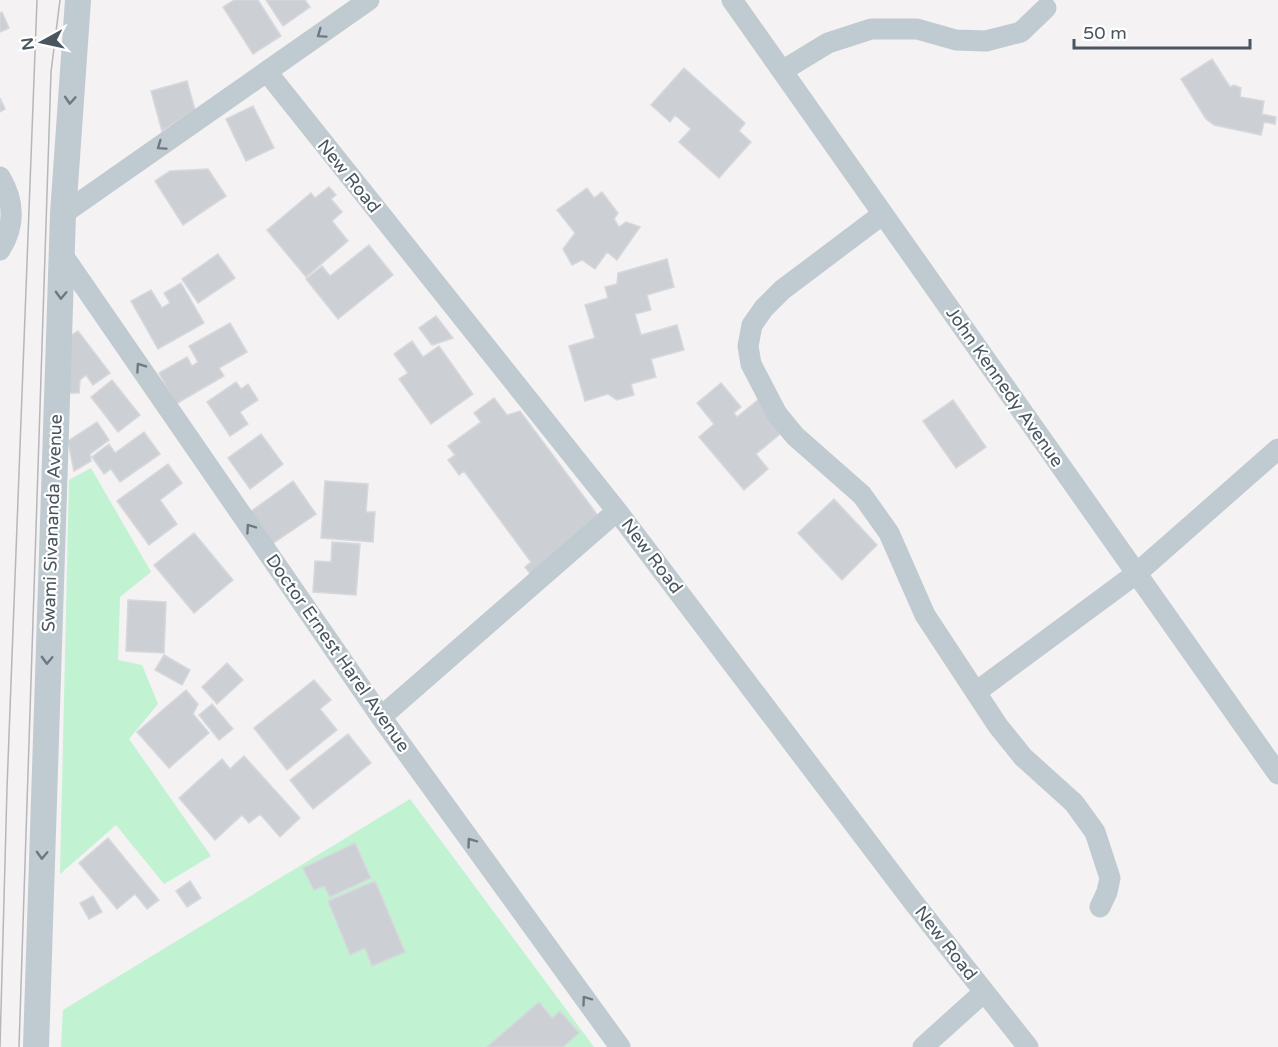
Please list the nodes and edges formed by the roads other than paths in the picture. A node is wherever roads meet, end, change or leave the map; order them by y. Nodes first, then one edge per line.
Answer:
1 (78, 0) edge
2 (369, 0) edge
3 (732, 0) edge
4 (1046, 8) dead end
5 (782, 71) junction
6 (267, 72) junction
7 (0, 177) edge
8 (63, 214) junction
9 (883, 214) junction
10 (0, 250) edge
11 (62, 254) junction
12 (1278, 449) edge
13 (618, 511) junction
14 (1137, 573) junction
15 (976, 692) junction
16 (381, 717) junction
17 (1278, 774) edge
18 (1100, 907) dead end
19 (984, 992) junction
20 (36, 1047) edge
21 (620, 1047) edge
22 (923, 1047) edge
23 (1028, 1047) edge

1 -> 8 street, Swami Sivananda Avenue
2 -> 6 street
3 - 5 street, John Kennedy Avenue
4 - 5 street
5 - 9 street, John Kennedy Avenue
6 -> 8 street
6 - 13 street, New Road
7 - 10 street
8 - 11 street, Swami Sivananda Avenue
9 - 14 street, John Kennedy Avenue
9 - 15 street
16 -> 11 street, Doctor Ernest Harel Avenue
11 -> 20 street, Swami Sivananda Avenue
12 - 14 street
13 - 16 street
13 - 19 street, New Road
14 - 15 street
14 - 17 street, John Kennedy Avenue
15 - 18 street
21 -> 16 street, Doctor Ernest Harel Avenue
19 - 22 street
19 - 23 street, New Road

